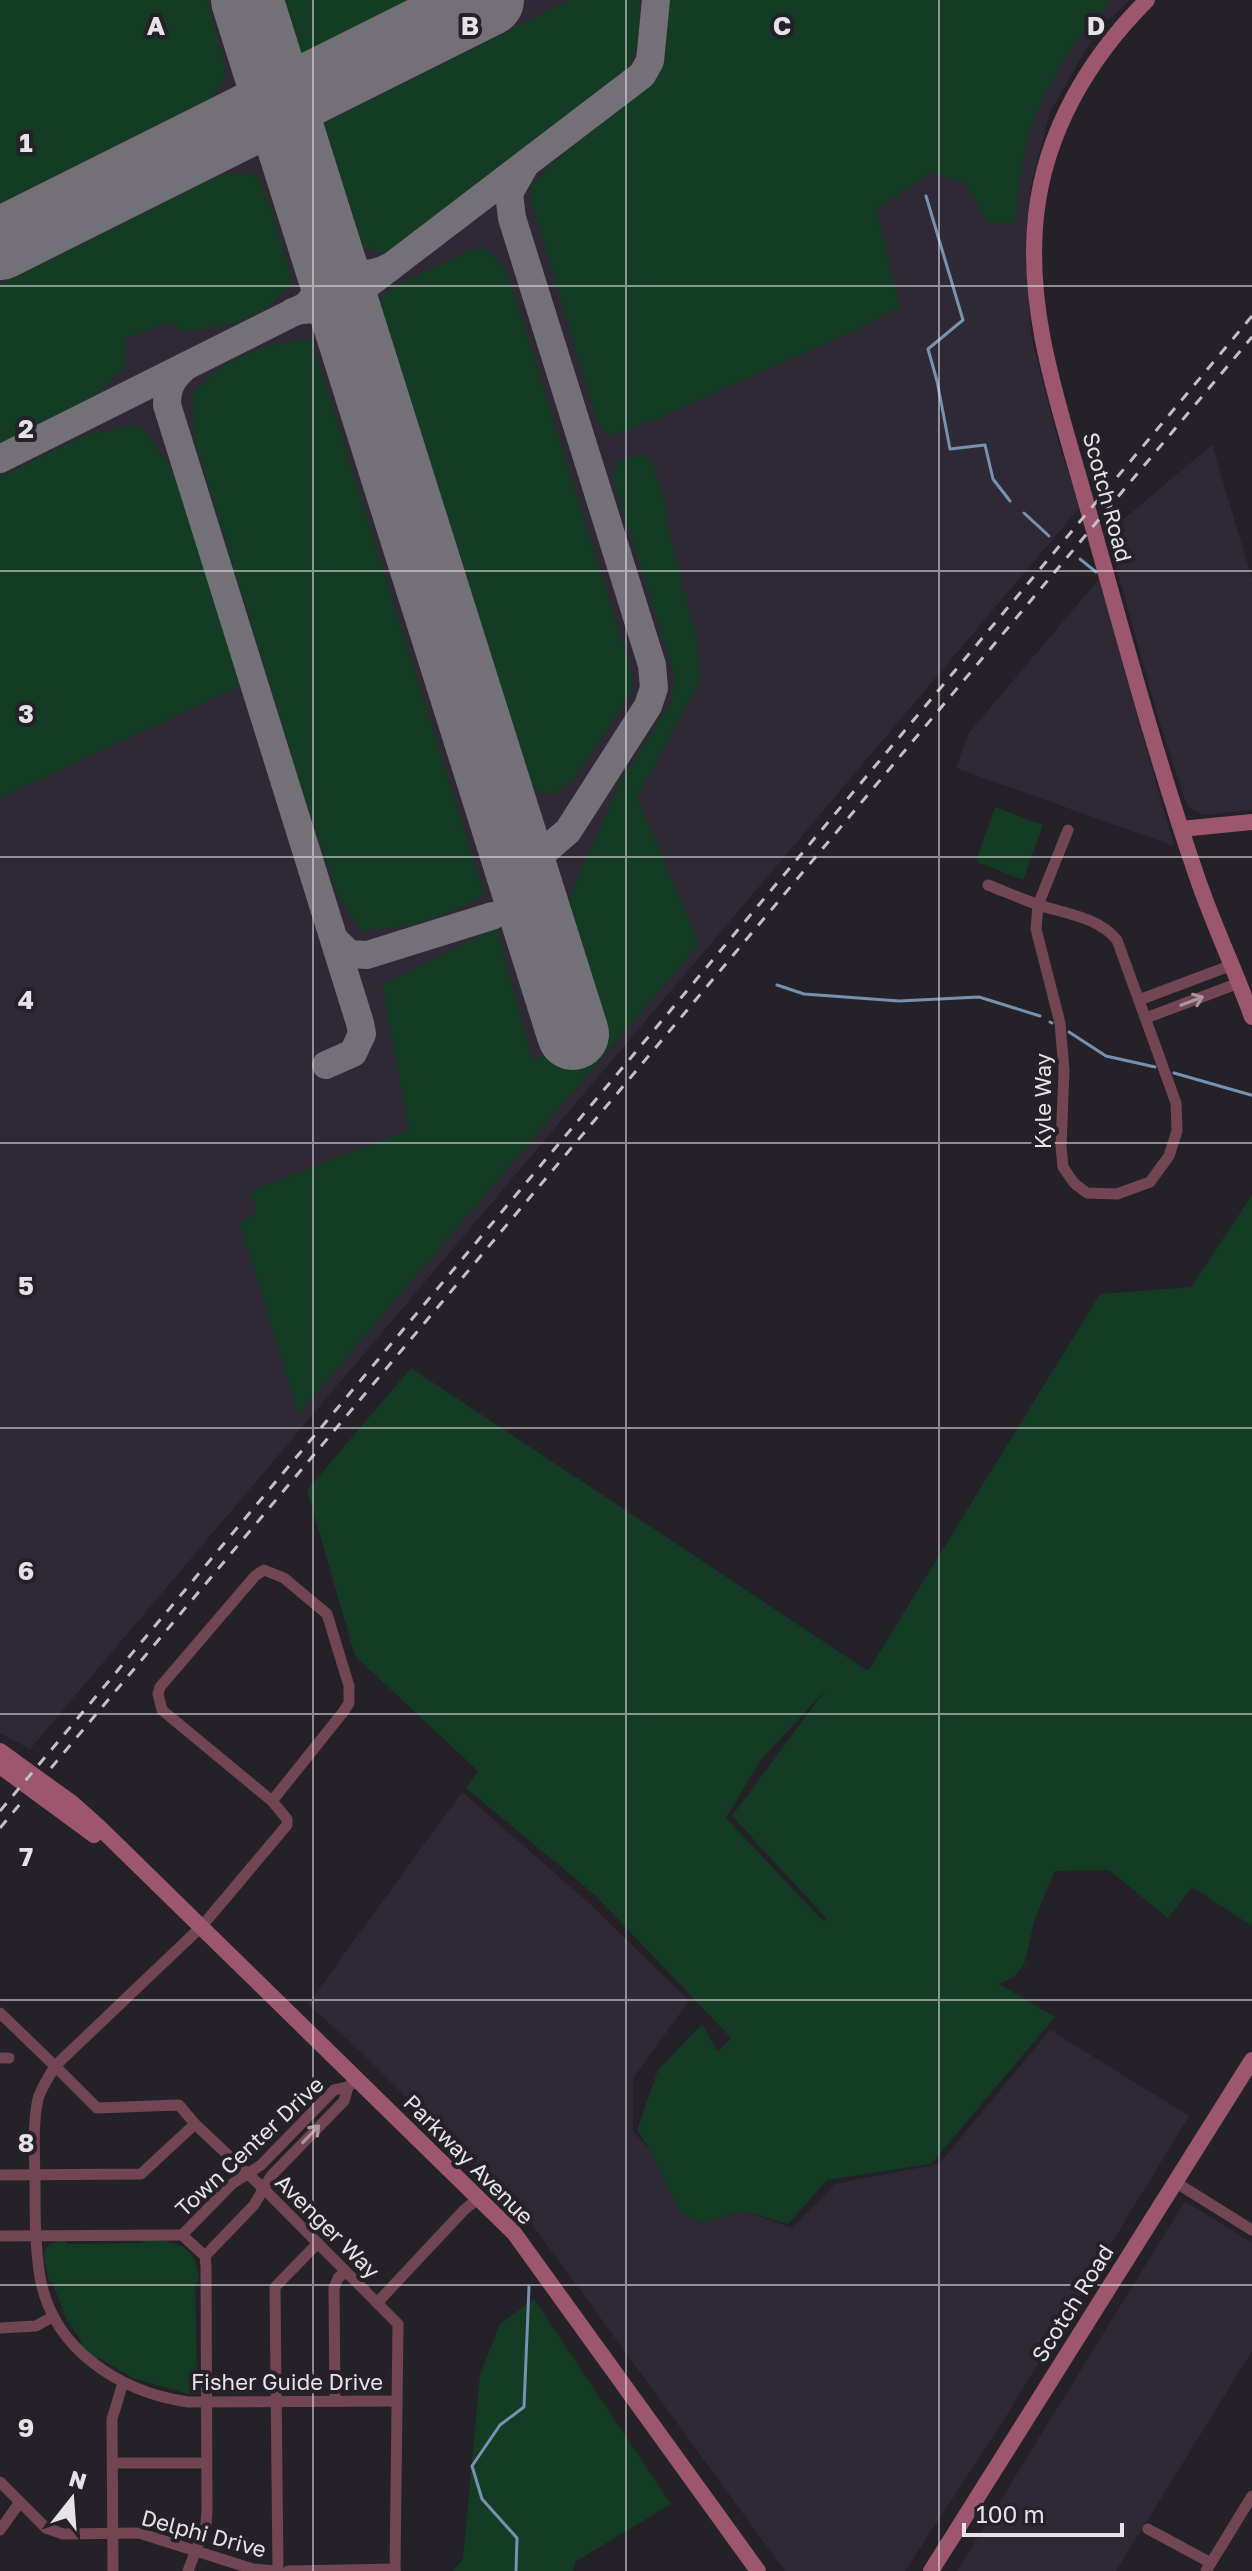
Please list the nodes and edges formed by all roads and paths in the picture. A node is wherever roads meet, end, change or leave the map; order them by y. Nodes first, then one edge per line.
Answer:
1 (1147, 0) edge
2 (1252, 822) edge
3 (1181, 829) junction
4 (1068, 830) dead end
5 (988, 885) dead end
6 (1038, 905) junction
7 (1232, 965) junction
8 (1239, 983) junction
9 (1139, 1000) junction
10 (1252, 1017) edge
11 (1146, 1018) junction
12 (0, 1751) edge
13 (0, 1766) edge
14 (272, 1801) junction
15 (129, 1859) junction
16 (202, 1926) junction
17 (0, 2013) edge
18 (1252, 2060) edge
19 (55, 2066) junction
20 (353, 2083) junction
21 (195, 2124) junction
22 (249, 2174) junction
23 (0, 2175) edge
24 (35, 2175) junction
25 (1175, 2182) junction
26 (264, 2189) junction
27 (479, 2198) junction
28 (1252, 2230) edge
29 (35, 2235) junction
30 (182, 2235) junction
31 (0, 2236) edge
32 (318, 2243) junction
33 (205, 2256) junction
34 (345, 2272) junction
35 (377, 2303) junction
36 (52, 2317) junction
37 (0, 2328) edge
38 (123, 2383) junction
39 (276, 2401) junction
40 (335, 2401) junction
41 (397, 2401) junction
42 (207, 2402) junction
43 (113, 2463) junction
44 (206, 2463) junction
45 (0, 2482) edge
46 (1252, 2496) edge
47 (20, 2502) junction
48 (1148, 2529) dead end
49 (0, 2530) edge
50 (113, 2533) junction
51 (196, 2551) junction
52 (1208, 2567) edge
53 (395, 2570) edge
54 (113, 2571) edge
55 (188, 2571) edge
56 (276, 2571) edge
57 (288, 2571) edge
58 (758, 2571) edge
59 (931, 2571) edge

1 - 3 main road, Scotch Road
2 - 3 main road
3 - 7 main road, Scotch Road
4 - 6 street, Kyle Way
5 - 6 street, Kyle Way
6 - 9 street, Kyle Way
6 - 11 street, Kyle Way
7 - 8 main road, Scotch Road
7 - 9 street
8 - 10 main road, Scotch Road
11 -> 8 street
9 - 11 street, Kyle Way
12 - 15 main road, Parkway Avenue
13 - 15 main road, Parkway Avenue
14 - 14 street
14 - 16 street
15 - 16 main road, Parkway Avenue
16 - 19 street
16 - 20 main road, Parkway Avenue
17 - 19 street
18 - 25 main road, Scotch Road
19 - 21 street, Avenger Way
19 - 24 street, Fisher Guide Drive
20 - 22 street, Town Center Drive
26 -> 20 street, Town Center Drive
20 - 27 main road, Parkway Avenue
21 - 22 street, Avenger Way
21 - 24 street
22 - 26 street, Avenger Way
22 - 30 street, Town Center Drive
23 - 24 street
24 - 29 street, Fisher Guide Drive
25 - 28 street
25 - 59 main road, Scotch Road
26 - 32 street, Avenger Way
26 - 33 street, Town Center Drive
27 - 35 street, Avenger Way
27 - 58 main road, Parkway Avenue
29 - 30 street, Town Center Drive
29 - 31 street, Town Center Drive
29 - 36 street, Fisher Guide Drive
30 - 33 street
32 - 34 street, Avenger Way
32 - 39 street
33 - 42 street
34 - 35 street, Avenger Way
34 - 40 street
35 - 41 street
36 - 37 street
36 - 38 street, Fisher Guide Drive
38 - 42 street, Fisher Guide Drive
38 - 43 street
39 - 40 street, Fisher Guide Drive
39 - 42 street, Fisher Guide Drive
39 - 56 street
40 - 41 street, Fisher Guide Drive
41 - 53 street
42 - 44 street
43 - 44 street
43 - 50 street
44 - 51 street
45 - 47 street, Delphi Drive
46 - 52 street
47 - 49 street
47 - 50 street, Delphi Drive
48 - 52 street
50 - 51 street, Delphi Drive
50 - 54 street
51 - 55 street
51 - 56 street, Delphi Drive
53 - 57 street, Delphi Drive

